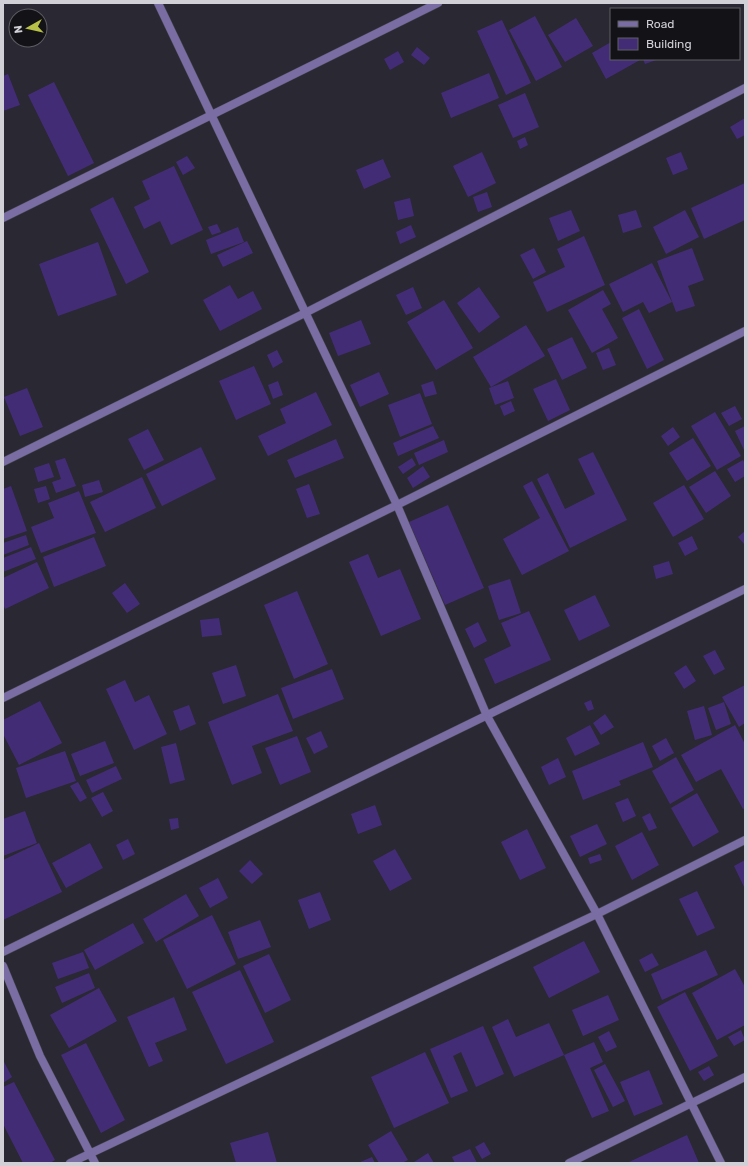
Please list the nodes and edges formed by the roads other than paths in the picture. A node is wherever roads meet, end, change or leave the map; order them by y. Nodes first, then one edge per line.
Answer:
1 (158, 3) edge
2 (438, 3) edge
3 (745, 88) edge
4 (211, 115) junction
5 (3, 218) edge
6 (305, 313) junction
7 (745, 331) edge
8 (3, 462) edge
9 (397, 505) junction
10 (745, 588) edge
11 (3, 698) edge
12 (486, 716) junction
13 (745, 840) edge
14 (597, 914) junction
15 (3, 952) edge
16 (3, 966) edge
17 (745, 1077) edge
18 (691, 1104) junction
19 (90, 1153) junction
20 (70, 1163) edge
21 (94, 1163) edge
22 (569, 1163) edge
23 (721, 1163) edge

1 - 4 street
2 - 4 street
3 - 6 street
4 - 5 street
4 - 6 street
6 - 8 street
6 - 9 street
7 - 9 street
9 - 11 street
9 - 12 street
10 - 12 street
12 - 14 street
12 - 15 street
13 - 14 street
14 - 18 street
14 - 19 street
16 - 19 street
17 - 18 street
18 - 22 street
18 - 23 street
19 - 20 street
19 - 21 street

